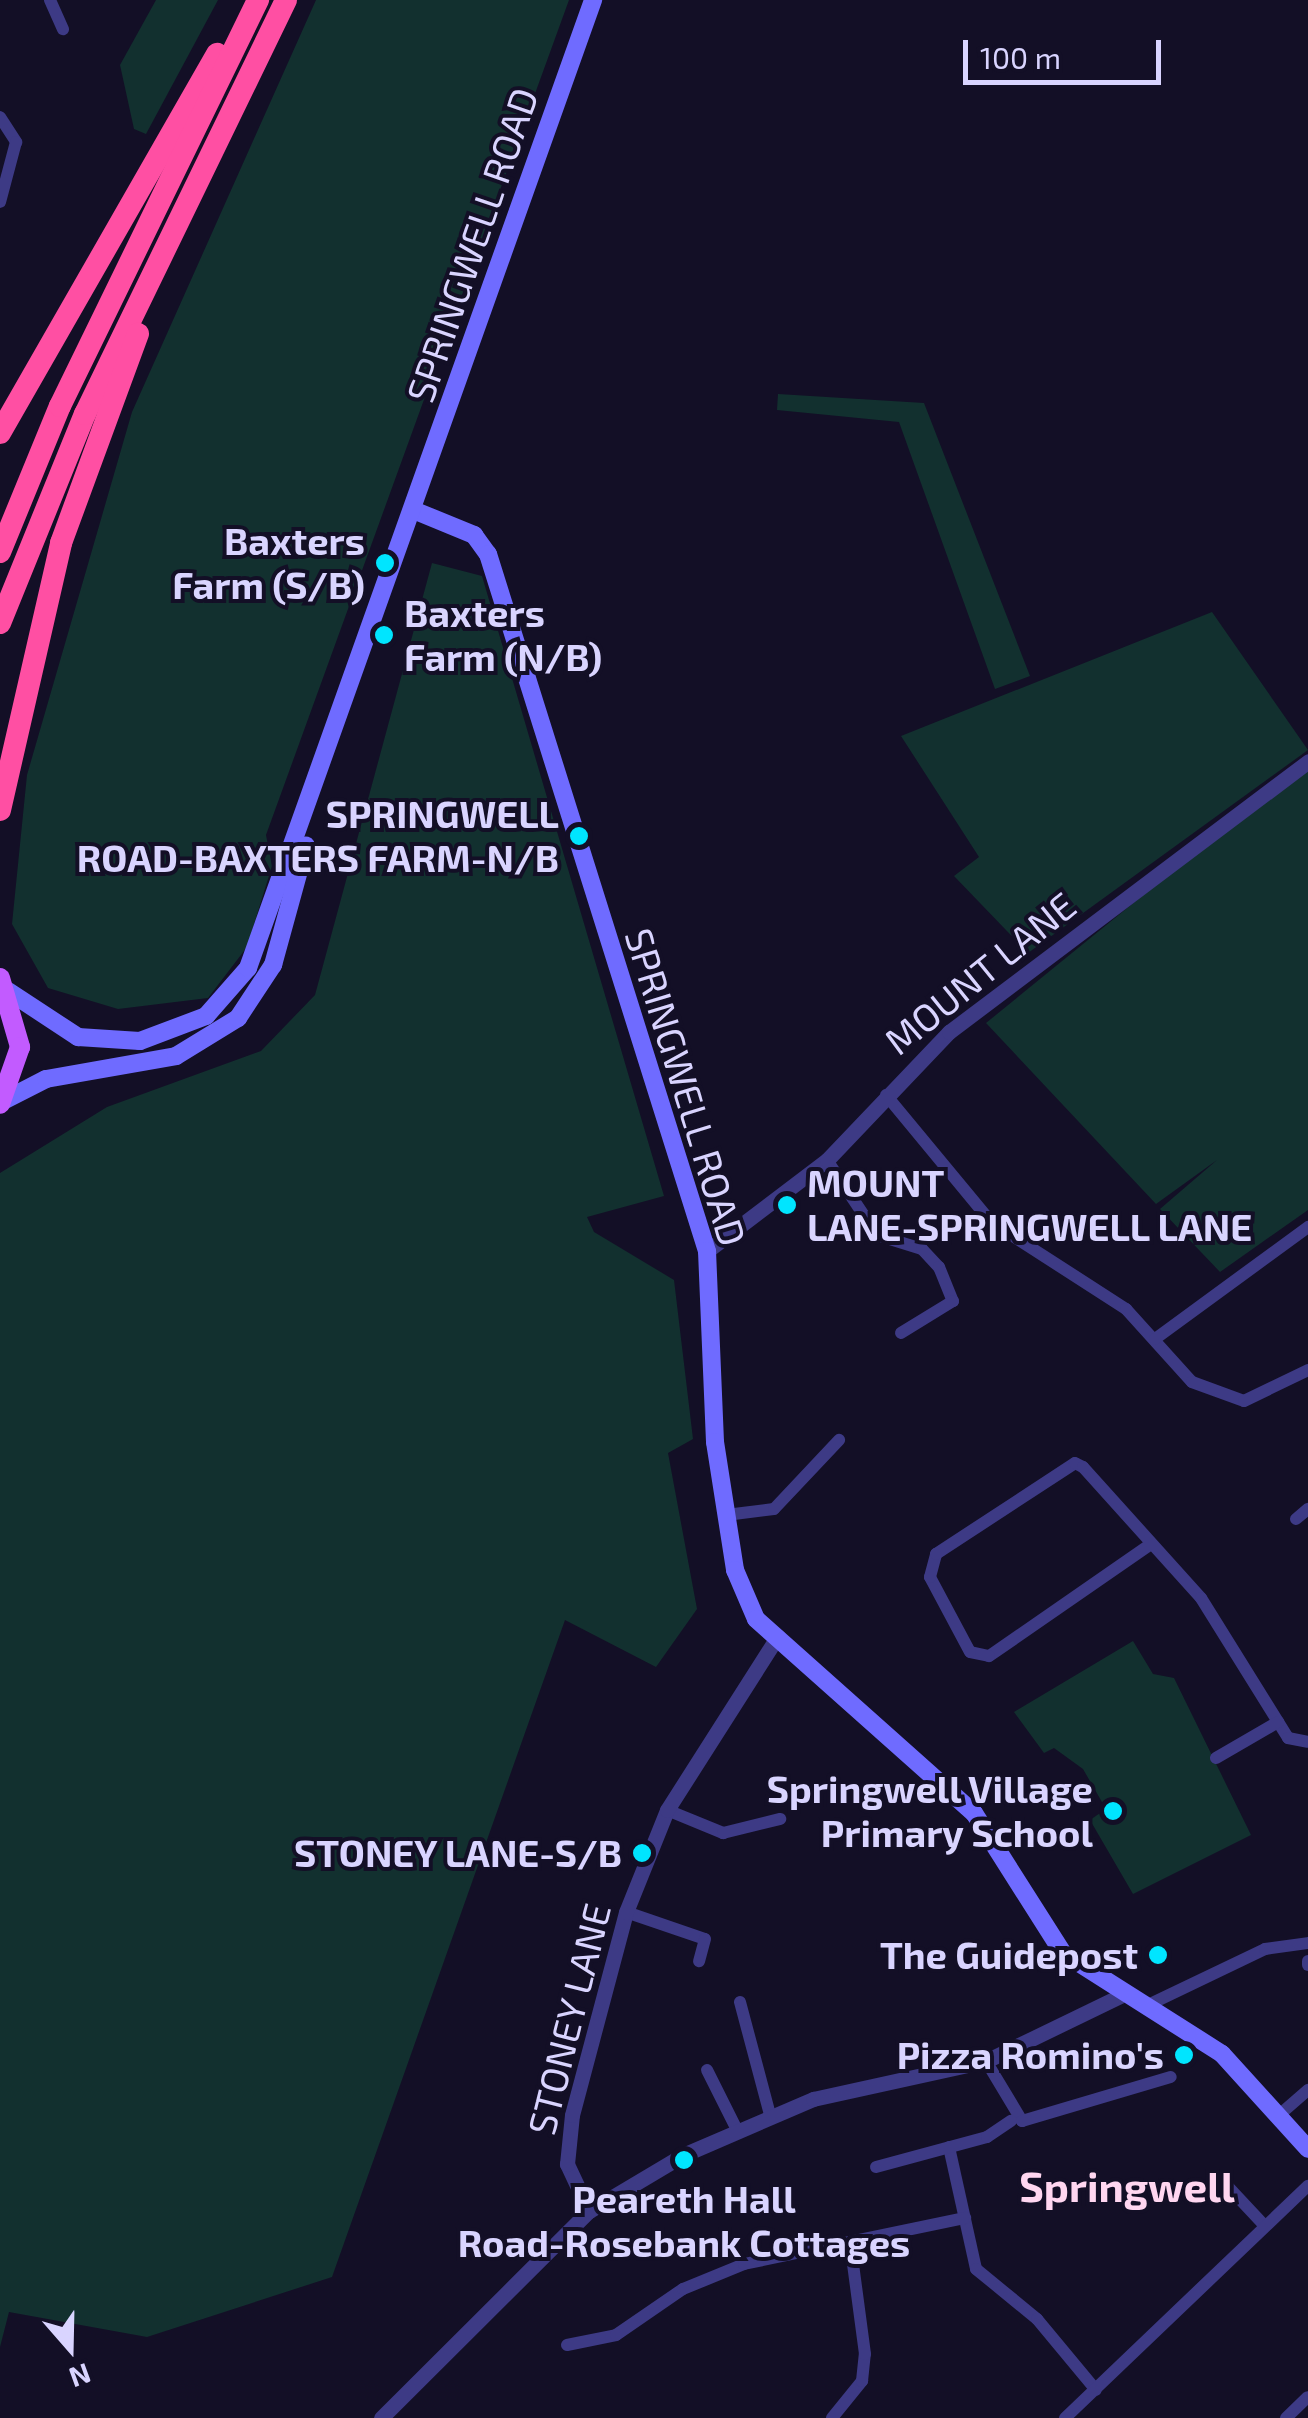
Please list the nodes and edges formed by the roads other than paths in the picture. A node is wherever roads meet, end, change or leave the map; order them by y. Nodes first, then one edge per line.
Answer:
1 (50, 0) edge
2 (249, 0) edge
3 (258, 0) edge
4 (286, 0) edge
5 (593, 0) edge
6 (63, 29) dead end
7 (0, 118) edge
8 (192, 189) junction
9 (0, 202) edge
10 (0, 432) edge
11 (418, 512) junction
12 (0, 552) edge
13 (0, 623) edge
14 (1308, 761) edge
15 (325, 767) junction
16 (0, 810) edge
17 (4, 985) edge
18 (886, 1095) junction
19 (1, 1103) edge
20 (826, 1160) junction
21 (1308, 1228) edge
22 (707, 1251) junction
23 (901, 1332) dead end
24 (1155, 1339) junction
25 (1308, 1370) edge
26 (839, 1440) dead end
27 (726, 1515) junction
28 (1151, 1544) junction
29 (778, 1636) junction
30 (1278, 1722) junction
31 (1308, 1742) edge
32 (1216, 1758) dead end
33 (668, 1810) junction
34 (780, 1819) dead end
35 (626, 1912) junction
36 (1308, 1944) edge
37 (699, 1961) dead end
38 (1120, 1996) junction
39 (740, 2002) dead end
40 (1144, 2007) junction
41 (986, 2061) junction
42 (707, 2070) dead end
43 (1171, 2076) dead end
44 (1308, 2090) edge
45 (770, 2116) junction
46 (1278, 2116) junction
47 (1011, 2120) dead end
48 (737, 2130) junction
49 (949, 2147) junction
50 (1308, 2149) edge
51 (876, 2167) dead end
52 (1220, 2178) dead end
53 (1308, 2186) edge
54 (589, 2211) junction
55 (965, 2218) junction
56 (1264, 2225) junction
57 (850, 2242) junction
58 (567, 2345) dead end
59 (1096, 2390) junction
60 (1308, 2397) edge
61 (380, 2418) edge
62 (832, 2418) edge
63 (1066, 2418) edge
64 (1286, 2418) edge

1 - 6 street
2 - 10 highway
3 - 12 highway
4 - 8 highway
5 - 11 main road, SPRINGWELL ROAD
7 - 9 street
8 - 13 highway
8 - 16 highway
11 - 15 main road, SPRINGWELL ROAD
11 - 22 main road, SPRINGWELL ROAD
14 - 18 street, MOUNT LANE
15 - 17 main road, SPRINGWELL ROAD
15 - 19 main road, SPRINGWELL ROAD
17 - 19 main road
18 - 20 street, MOUNT LANE
18 - 24 street
20 - 22 street, MOUNT LANE
20 - 23 street
21 - 24 street
22 - 27 main road, SPRINGWELL ROAD
24 - 25 street
26 - 27 street
27 - 29 main road, SPRINGWELL ROAD
28 - 28 street
28 - 30 street
29 - 33 street, STONEY LANE
29 - 38 main road, SPRINGWELL ROAD
30 - 31 street
30 - 32 street
33 - 34 street
33 - 35 street, STONEY LANE
35 - 37 street
35 - 54 street, STONEY LANE
36 - 40 street
38 - 40 main road, SPRINGWELL ROAD
38 - 41 street
39 - 45 street
40 - 46 main road, SPRINGWELL ROAD
41 - 43 street
41 - 45 street
42 - 48 street
44 - 46 street
45 - 48 street
46 - 50 main road, SPRINGWELL ROAD
47 - 49 street
48 - 54 street
49 - 51 street
49 - 55 street
52 - 56 street
53 - 56 street
54 - 61 street
55 - 57 street
55 - 59 street
56 - 59 street
57 - 58 street
57 - 62 street
59 - 63 street
60 - 64 street

